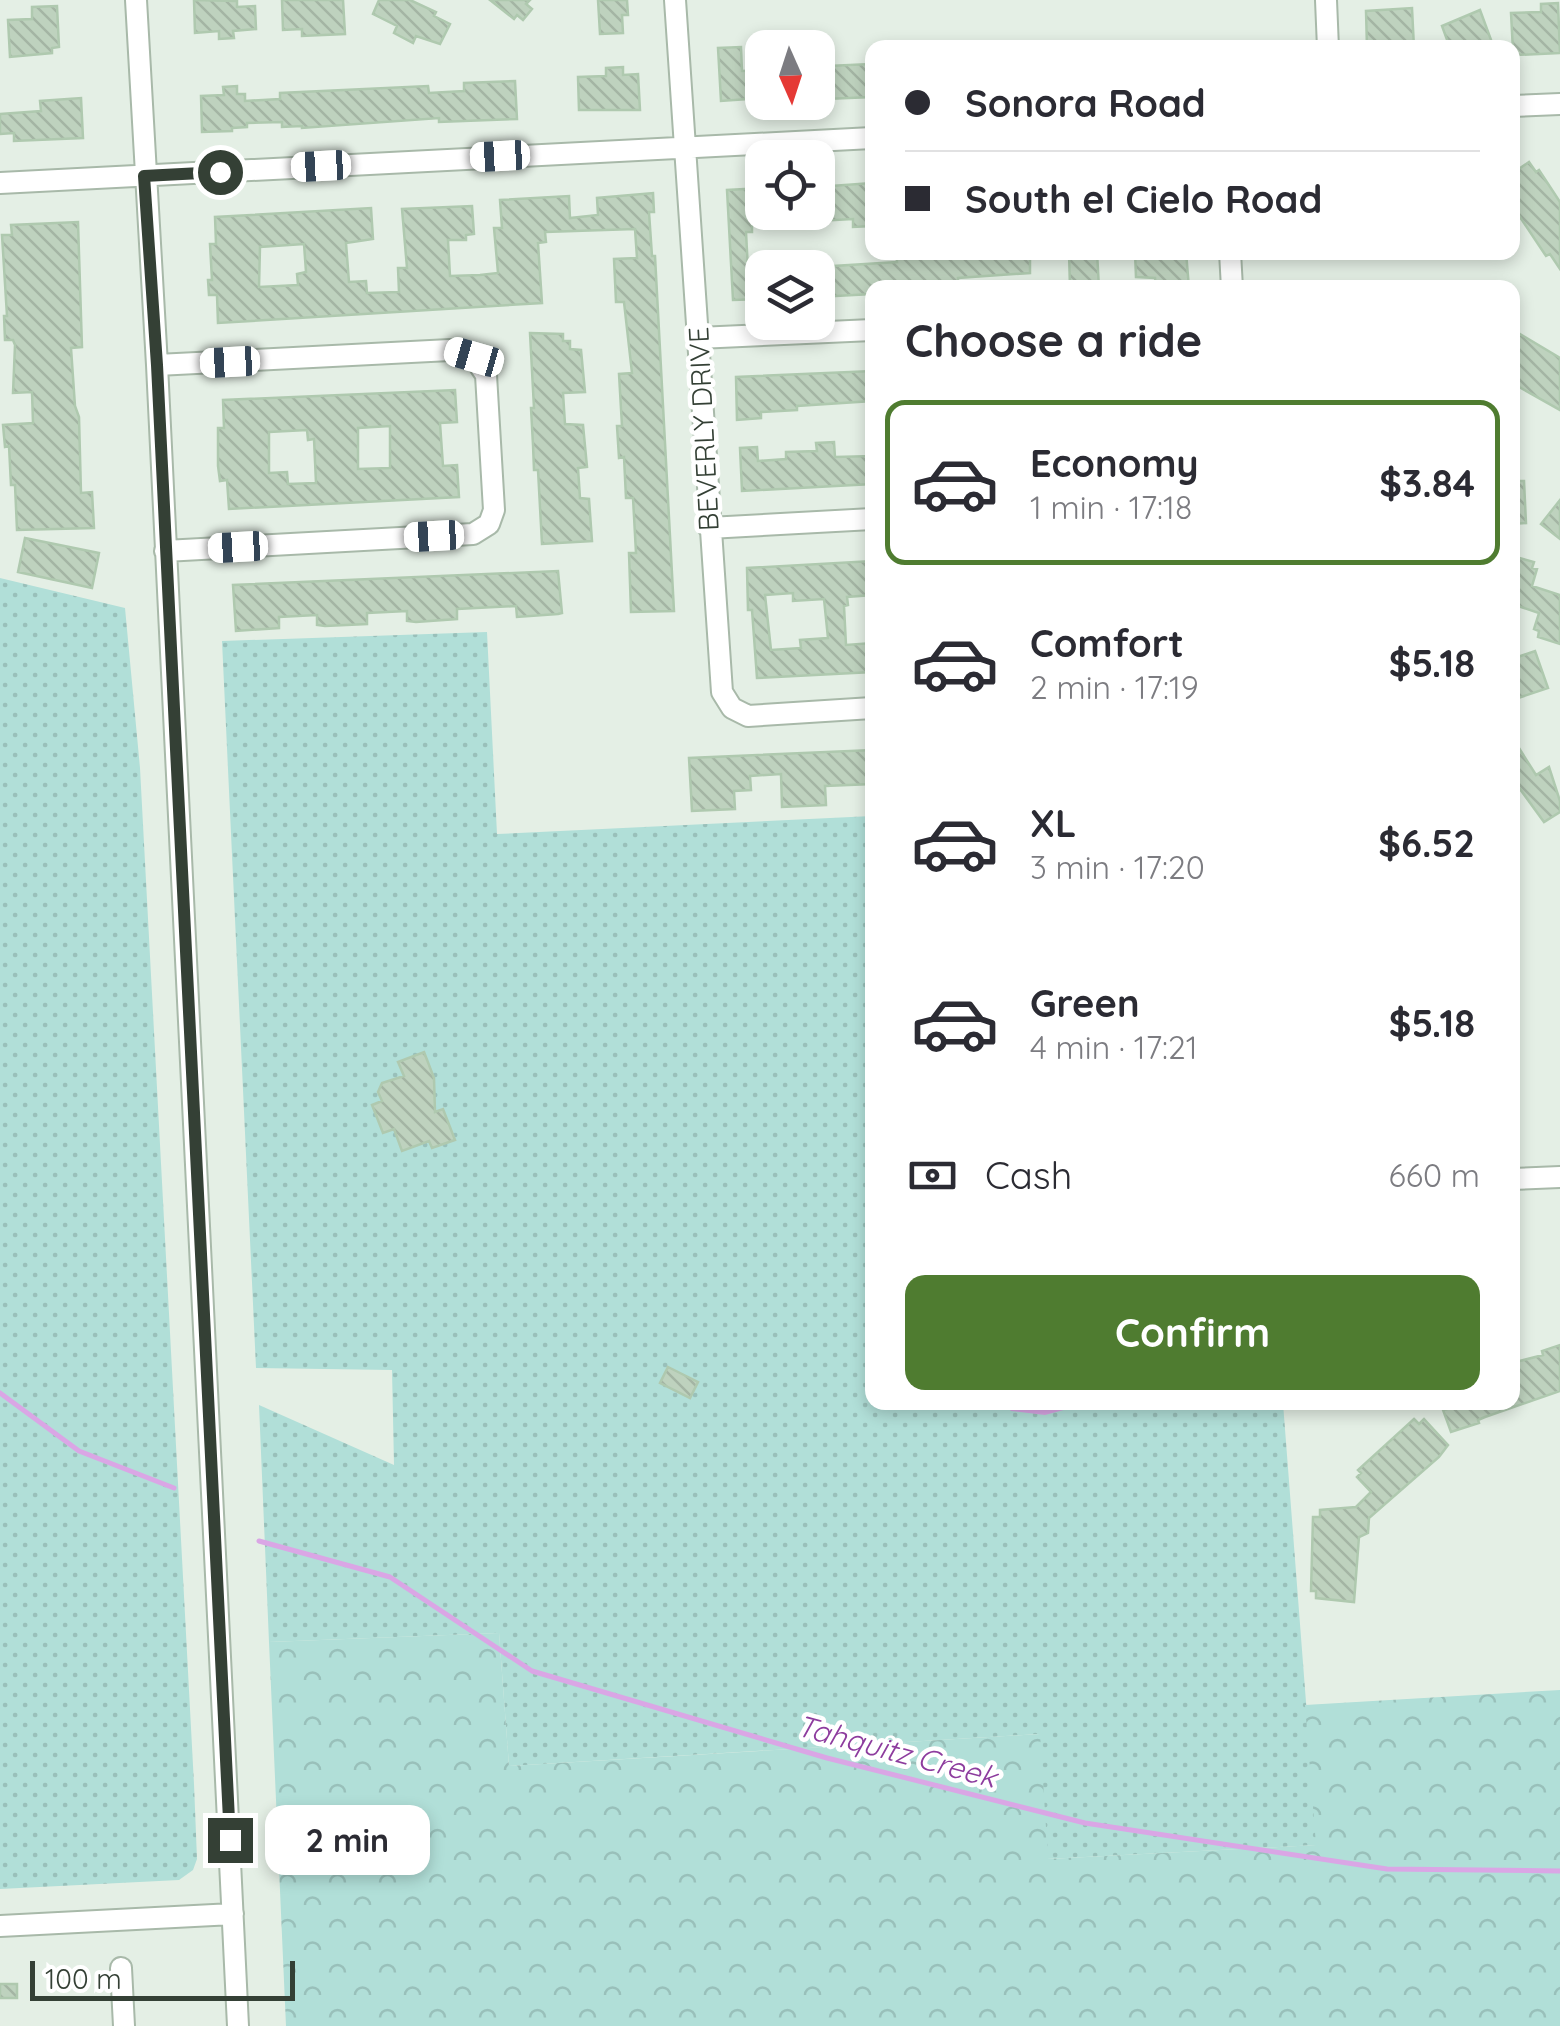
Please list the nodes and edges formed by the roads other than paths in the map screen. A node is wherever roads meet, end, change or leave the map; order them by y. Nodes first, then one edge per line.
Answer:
1 (136, 0) edge
2 (675, 0) edge
3 (1326, 0) edge
4 (1328, 40) edge
5 (1560, 104) edge
6 (1520, 106) edge
7 (865, 138) edge
8 (684, 147) junction
9 (144, 176) junction
10 (0, 182) edge
11 (865, 330) edge
12 (698, 338) junction
13 (157, 365) junction
14 (865, 519) edge
15 (709, 528) junction
16 (165, 551) junction
17 (865, 708) edge
18 (1560, 1177) edge
19 (1520, 1179) edge
20 (233, 1914) junction
21 (0, 1926) edge
22 (121, 1968) dead end
23 (124, 2026) edge
24 (238, 2026) edge

1 - 9 street
2 - 8 street, BEVERLY DRIVE
3 - 4 street
5 - 6 street
7 - 8 street
8 - 9 street
8 - 12 street, BEVERLY DRIVE
9 - 10 street
9 - 13 street
11 - 12 street
12 - 15 street, BEVERLY DRIVE
13 - 16 street
13 - 16 street
14 - 15 street
15 - 17 street, BEVERLY DRIVE
16 - 20 street
18 - 19 street
20 - 21 street
20 - 24 street
22 - 23 street

